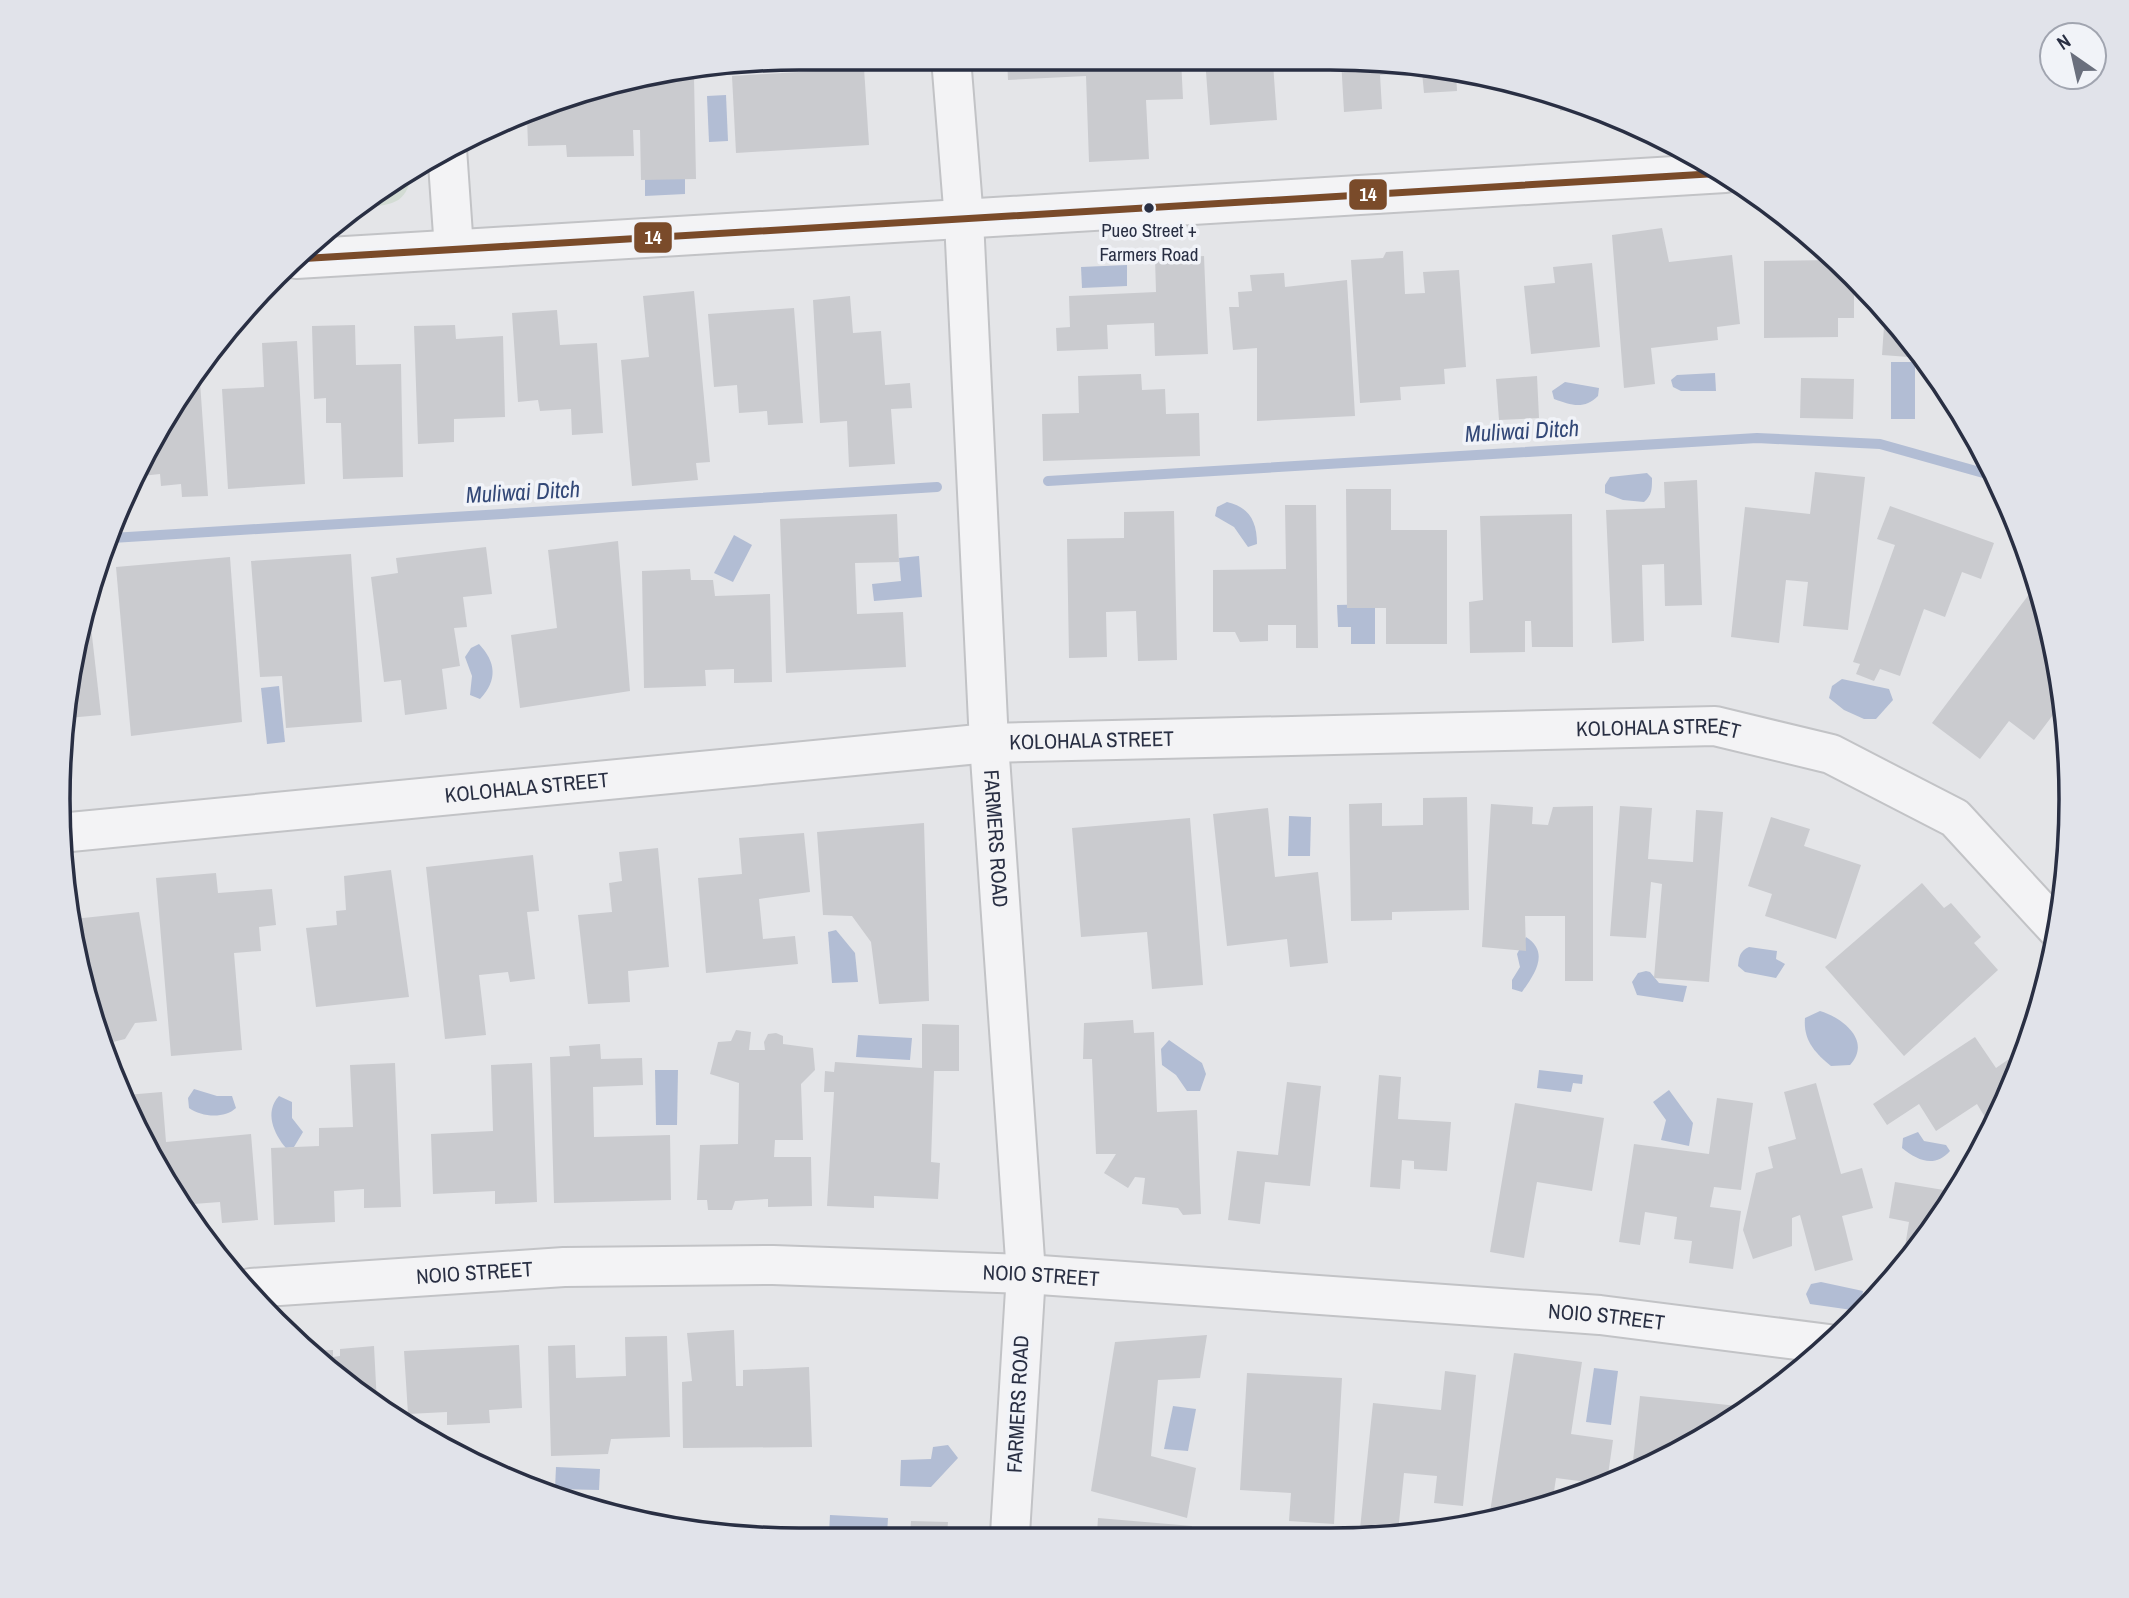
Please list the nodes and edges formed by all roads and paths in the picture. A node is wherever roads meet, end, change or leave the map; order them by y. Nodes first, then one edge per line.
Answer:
1 (952, 70) edge
2 (448, 161) edge
3 (1705, 174) edge
4 (964, 220) junction
5 (454, 249) junction
6 (311, 258) edge
7 (989, 743) junction
8 (71, 832) edge
9 (2049, 920) edge
10 (1026, 1273) junction
11 (259, 1288) edge
12 (1817, 1341) edge
13 (1010, 1528) edge

1 - 4 street, FARMERS ROAD
2 - 5 street
3 - 4 street
4 - 5 street
4 - 7 street, FARMERS ROAD
5 - 6 street
7 - 8 street, KOLOHALA STREET
7 - 9 street, KOLOHALA STREET
7 - 10 street, FARMERS ROAD
10 - 11 street, NOIO STREET
10 - 12 street, NOIO STREET
10 - 13 street, FARMERS ROAD

